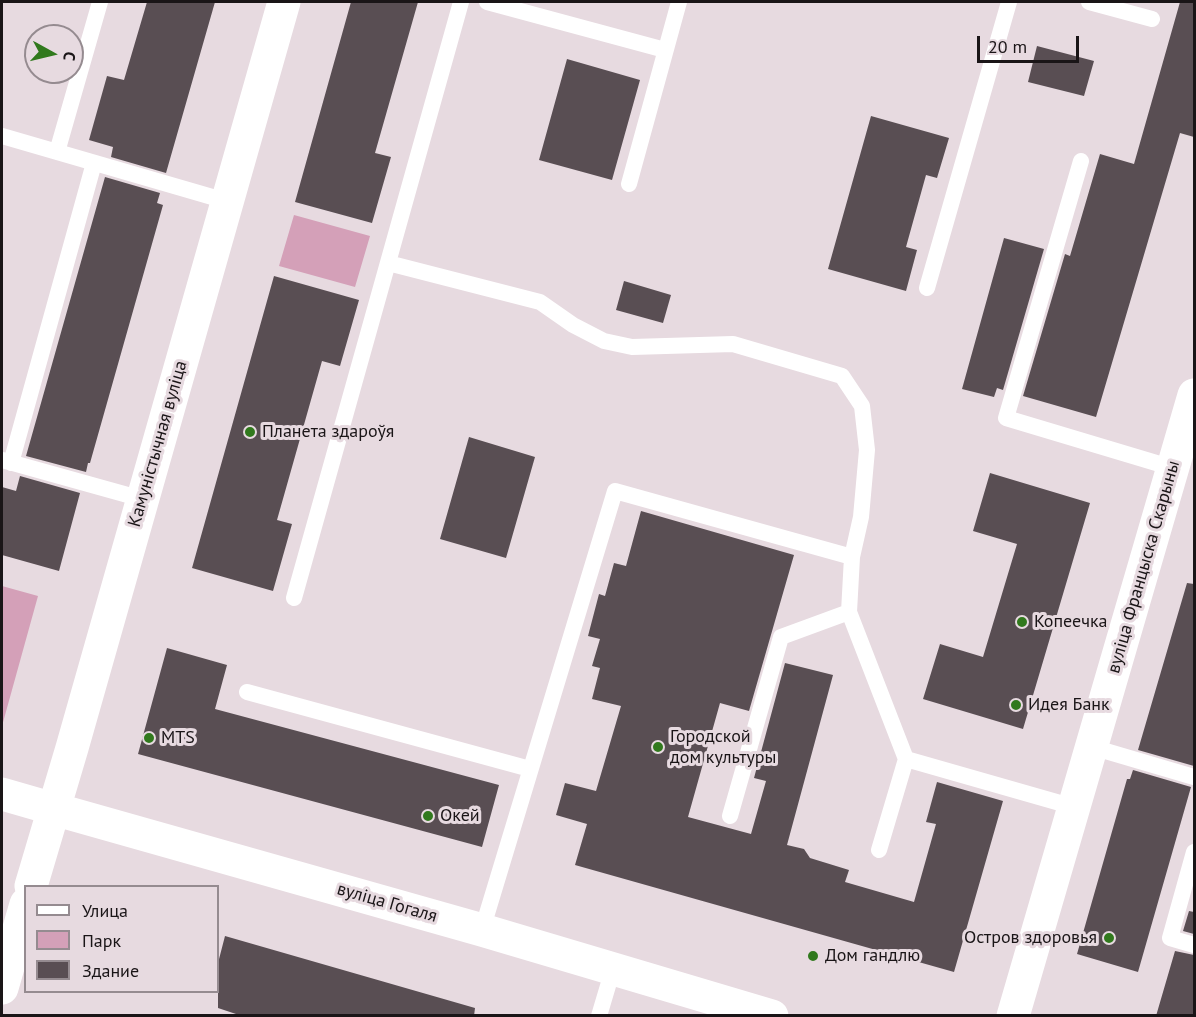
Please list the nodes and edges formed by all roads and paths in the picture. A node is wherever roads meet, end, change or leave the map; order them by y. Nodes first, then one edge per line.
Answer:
1 (100, 2) edge
2 (284, 2) edge
3 (461, 2) edge
4 (487, 2) edge
5 (679, 2) edge
6 (1009, 2) edge
7 (1089, 2) edge
8 (1152, 19) dead end
9 (666, 50) junction
10 (2, 136) edge
11 (57, 152) junction
12 (1081, 161) dead end
13 (94, 163) junction
14 (628, 184) dead end
15 (226, 201) junction
16 (388, 263) junction
17 (927, 288) dead end
18 (1194, 395) edge
19 (6, 461) edge
20 (1173, 468) junction
21 (142, 499) junction
22 (852, 556) junction
23 (294, 598) dead end
24 (849, 612) junction
25 (247, 692) dead end
26 (1092, 747) junction
27 (906, 759) junction
28 (530, 769) junction
29 (1194, 777) edge
30 (2, 794) edge
31 (1074, 807) junction
32 (54, 809) junction
33 (730, 816) dead end
34 (879, 850) dead end
35 (1194, 852) edge
36 (31, 885) edge
37 (24, 911) edge
38 (482, 930) junction
39 (1194, 945) edge
40 (613, 969) junction
41 (2, 988) edge
42 (599, 1016) edge
43 (772, 1016) edge
44 (1013, 1016) edge

1 - 11 lane
2 - 15 main road, Камуністычная вуліца
3 - 16 lane
4 - 9 lane
5 - 9 lane
6 - 17 lane
7 - 8 lane
9 - 14 lane
10 - 11 lane
11 - 13 lane
12 - 20 lane
13 - 15 lane
13 - 19 lane
15 - 21 main road, Камуністычная вуліца
16 - 22 lane
16 - 23 lane
18 - 20 main road, вуліца Францыска Скарыны
19 - 21 lane
20 - 26 main road, вуліца Францыска Скарыны
21 - 32 main road, Камуністычная вуліца
22 - 24 lane
22 - 28 lane
24 - 27 lane
24 - 33 lane
25 - 28 lane
26 - 29 lane
26 - 31 main road, вуліца Францыска Скарыны
27 - 31 lane
27 - 34 lane
28 - 38 lane
30 - 32 main road, вуліца Гогаля
31 - 44 main road, вуліца Францыска Скарыны
32 - 36 main road, Камуністычная вуліца
32 - 38 main road, вуліца Гогаля
35 - 39 lane
37 - 41 main road
38 - 40 main road, вуліца Гогаля
40 - 42 lane
40 - 43 main road, вуліца Гогаля

